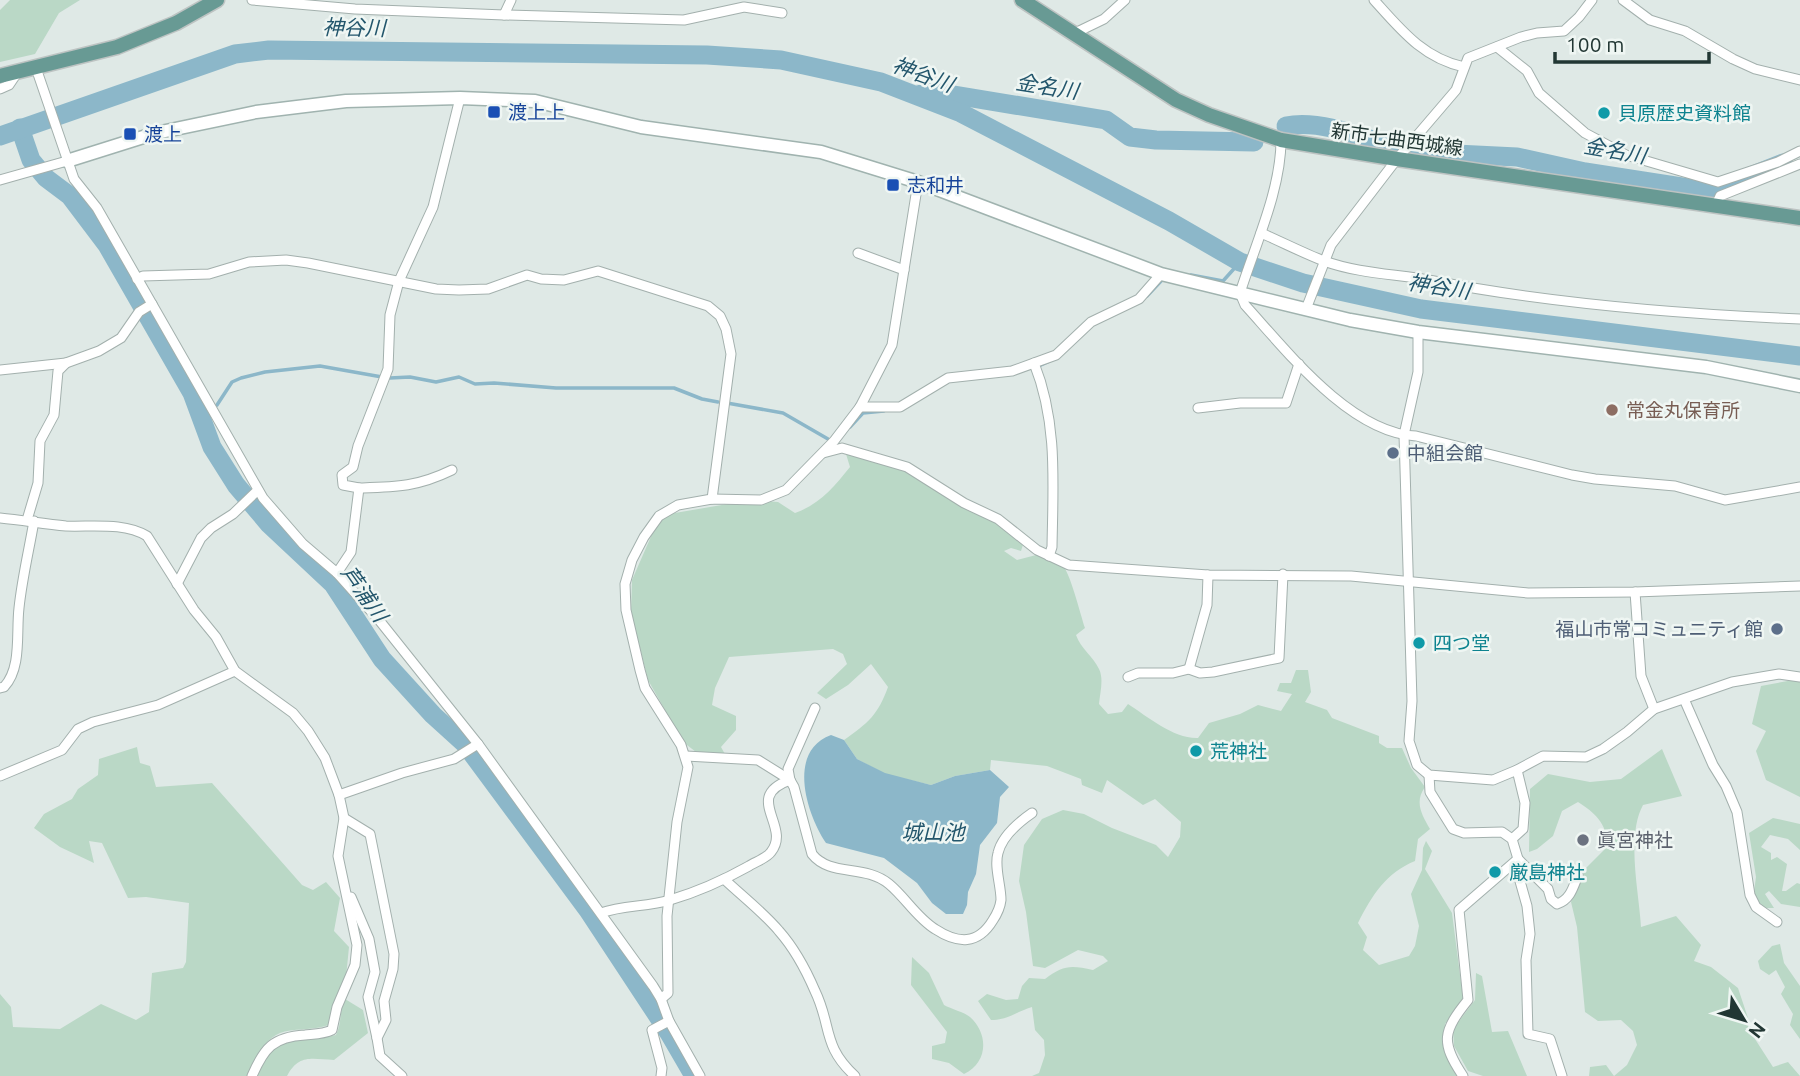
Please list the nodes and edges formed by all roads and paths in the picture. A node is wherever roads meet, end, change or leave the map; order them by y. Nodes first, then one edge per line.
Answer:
1 (217, 0) edge
2 (252, 0) edge
3 (511, 0) edge
4 (774, 0) edge
5 (1022, 0) edge
6 (1125, 0) edge
7 (1374, 0) edge
8 (1592, 0) edge
9 (1623, 0) edge
10 (504, 15) junction
11 (1073, 34) junction
12 (1497, 47) junction
13 (1464, 67) junction
14 (17, 73) junction
15 (38, 75) junction
16 (0, 76) edge
17 (1800, 80) edge
18 (0, 89) edge
19 (460, 98) junction
20 (1281, 140) junction
21 (1800, 151) edge
22 (66, 158) junction
23 (1397, 159) junction
24 (1800, 164) edge
25 (0, 180) edge
26 (918, 182) junction
27 (1716, 205) junction
28 (1800, 218) edge
29 (1261, 233) junction
30 (858, 253) dead end
31 (1325, 262) junction
32 (904, 270) junction
33 (1161, 274) junction
34 (138, 279) junction
35 (399, 281) junction
36 (1241, 291) junction
37 (145, 308) junction
38 (1306, 309) junction
39 (1800, 319) edge
40 (1418, 332) junction
41 (66, 363) junction
42 (1034, 363) junction
43 (1299, 364) junction
44 (0, 370) edge
45 (1800, 386) edge
46 (860, 407) junction
47 (1198, 408) dead end
48 (1404, 435) junction
49 (823, 453) junction
50 (452, 470) dead end
51 (1800, 487) edge
52 (359, 488) junction
53 (251, 495) junction
54 (712, 499) junction
55 (0, 519) edge
56 (30, 520) junction
57 (1049, 556) junction
58 (337, 573) junction
59 (1283, 574) junction
60 (1208, 575) junction
61 (1407, 581) junction
62 (177, 584) junction
63 (1800, 586) edge
64 (1635, 592) junction
65 (1189, 669) junction
66 (235, 671) junction
67 (1128, 677) dead end
68 (1800, 677) edge
69 (0, 688) edge
70 (1684, 699) junction
71 (815, 708) dead end
72 (1654, 709) junction
73 (476, 745) junction
74 (686, 756) junction
75 (1517, 770) junction
76 (1429, 775) junction
77 (0, 776) edge
78 (790, 780) junction
79 (339, 794) junction
80 (1032, 813) dead end
81 (344, 818) junction
82 (1512, 839) junction
83 (1518, 859) junction
84 (1577, 875) dead end
85 (342, 876) junction
86 (724, 879) junction
87 (669, 901) junction
88 (601, 913) junction
89 (1777, 922) dead end
90 (661, 999) junction
91 (664, 1024) junction
92 (377, 1038) junction
93 (252, 1076) edge
94 (402, 1076) edge
95 (661, 1076) edge
96 (700, 1076) edge
97 (855, 1076) edge
98 (1463, 1076) edge
99 (1562, 1076) edge

1 - 15 main road
2 - 10 street
3 - 10 street
4 - 10 street
5 - 11 main road, 新市七曲西城線
6 - 11 street
7 - 13 street
8 - 12 street
9 - 17 street
11 - 20 main road, 新市七曲西城線
12 - 13 street
12 - 21 street
13 - 23 street
14 - 15 main road
14 - 16 main road
14 - 18 street
15 - 22 street
19 - 22 street
19 - 26 street
19 - 35 street
20 - 23 main road, 新市七曲西城線
20 - 29 street
22 - 25 street
22 - 34 street
23 - 27 main road, 新市七曲西城線
23 - 31 street
24 - 27 street
26 - 32 street
26 - 33 street
27 - 28 main road, 新市七曲西城線
29 - 31 street
29 - 36 street
30 - 32 street
31 - 38 street
31 - 39 street
32 - 46 street
33 - 36 street
33 - 42 street
34 - 35 street
34 - 37 street
35 - 52 street
35 - 54 street
36 - 38 street
36 - 43 street
37 - 41 street
37 - 53 street
38 - 40 street
40 - 45 street
40 - 48 street
41 - 44 street
41 - 56 street
42 - 46 street
42 - 57 street
43 - 47 street
43 - 48 street
46 - 49 street
48 - 51 street
48 - 61 street
49 - 54 street
49 - 57 street
50 - 52 street
52 - 58 street
53 - 58 street
53 - 62 street
54 - 74 street
55 - 56 street
56 - 62 street
56 - 69 street
57 - 60 street
58 - 73 street
59 - 60 street
59 - 61 street
59 - 65 street
60 - 65 street
61 - 64 street
61 - 76 street
62 - 66 street
63 - 64 street
64 - 72 street
65 - 67 street
66 - 77 street
66 - 79 street
68 - 70 street
70 - 72 street
70 - 89 street
71 - 78 street
72 - 75 street
73 - 79 street
73 - 88 street
74 - 78 street
74 - 87 street
75 - 76 street
75 - 82 street
76 - 82 street
78 - 80 street
78 - 86 street
79 - 81 street
81 - 85 street
81 - 92 street
82 - 83 street
83 - 84 street
83 - 98 street
83 - 99 street
85 - 92 street
85 - 93 street
86 - 87 street
86 - 97 street
87 - 88 street
87 - 90 street
88 - 90 street
90 - 91 street
91 - 95 street
91 - 96 street
92 - 94 street

